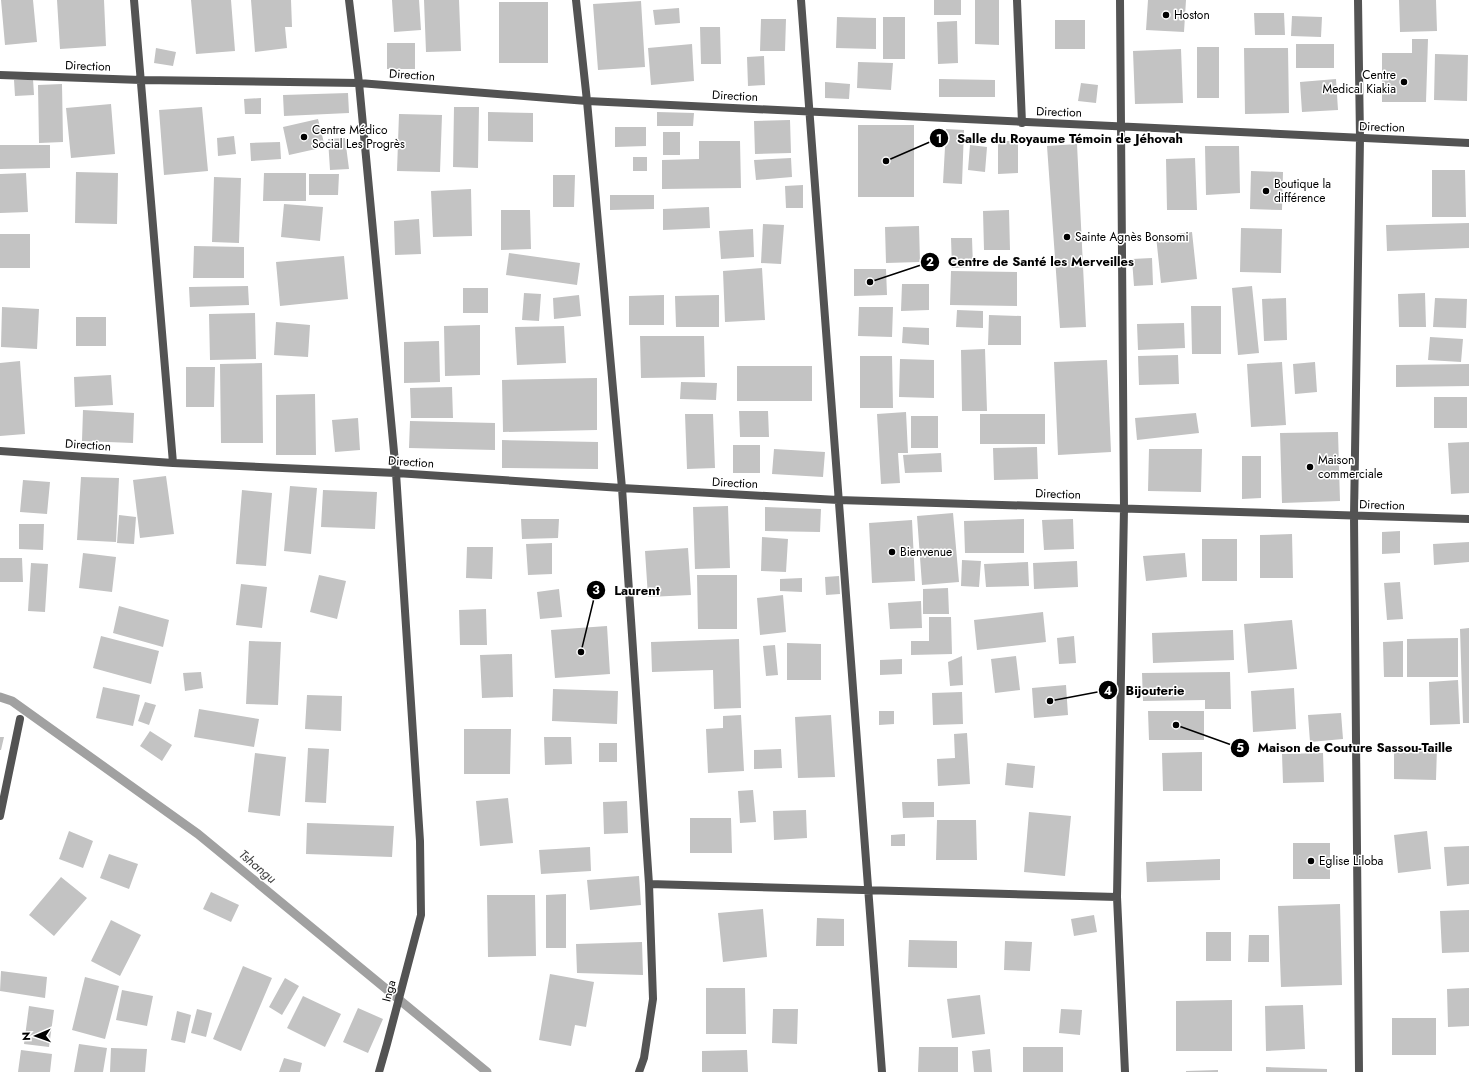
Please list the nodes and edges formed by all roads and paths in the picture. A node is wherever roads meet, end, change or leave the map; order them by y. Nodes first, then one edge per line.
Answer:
1 (134, 0) edge
2 (349, 0) edge
3 (576, 0) edge
4 (801, 0) edge
5 (1017, 0) edge
6 (1120, 0) edge
7 (1358, 0) edge
8 (0, 75) edge
9 (141, 80) junction
10 (359, 83) junction
11 (587, 101) junction
12 (810, 112) junction
13 (1022, 123) junction
14 (1121, 127) junction
15 (1360, 138) junction
16 (1469, 143) edge
17 (0, 452) edge
18 (173, 463) junction
19 (396, 473) junction
20 (622, 488) junction
21 (838, 500) junction
22 (1124, 508) junction
23 (1354, 516) junction
24 (1469, 519) edge
25 (20, 719) dead end
26 (0, 816) edge
27 (649, 884) junction
28 (870, 890) junction
29 (1117, 897) junction
30 (379, 1072) edge
31 (639, 1072) edge
32 (882, 1072) edge
33 (1125, 1072) edge
34 (1359, 1072) edge

1 - 9 street
2 - 10 street, Inga
3 - 11 street
4 - 12 street
5 - 13 street
6 - 14 street
7 - 15 street
8 - 9 street, Direction
9 - 10 street, Direction
9 - 18 street
10 - 11 street, Direction
10 - 19 street, Inga
11 - 12 street, Direction
11 - 20 street
12 - 13 street, Direction
12 - 21 street
13 - 14 street, Direction
14 - 15 street, Direction
14 - 22 street
15 - 16 street, Direction
15 - 23 street
17 - 18 street, Direction
18 - 19 street, Direction
19 - 20 street, Direction
19 - 30 street, Inga
20 - 21 street, Direction
20 - 27 street
21 - 22 street, Direction
21 - 28 street
22 - 23 street, Direction
22 - 29 street
23 - 24 street, Direction
23 - 34 street
25 - 26 street
27 - 28 street
27 - 31 street
28 - 29 street
28 - 32 street
29 - 33 street

